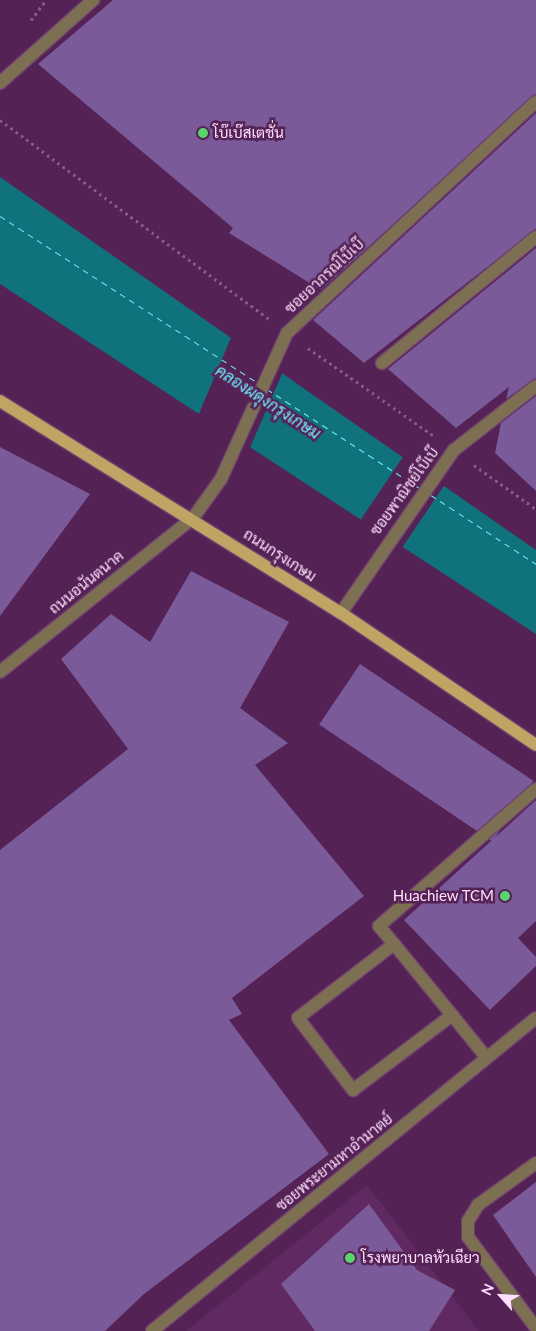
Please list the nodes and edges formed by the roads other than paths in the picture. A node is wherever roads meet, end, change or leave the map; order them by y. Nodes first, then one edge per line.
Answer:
1 (93, 0) edge
2 (0, 83) edge
3 (536, 102) edge
4 (536, 237) edge
5 (382, 362) dead end
6 (536, 386) edge
7 (0, 401) edge
8 (193, 518) junction
9 (341, 613) junction
10 (0, 672) edge
11 (536, 745) edge
12 (536, 788) edge
13 (394, 944) junction
14 (452, 1015) junction
15 (536, 1018) edge
16 (487, 1058) junction
17 (536, 1163) edge
18 (536, 1328) edge
19 (152, 1331) edge

1 - 2 street
3 - 8 street, ซอยอาภรณ์โบ๊เบ๊
4 - 5 street
6 - 9 street, ซอยพาณิชย์โบ๊เบ๊
7 - 8 main road, ถนนกรุงเกษม
8 - 9 main road, ถนนกรุงเกษม
8 - 10 street, ถนนอนันตนาค
9 - 11 main road, ถนนกรุงเกษม
12 - 13 street
13 - 14 street
13 - 14 street
14 - 16 street
15 - 16 street, ซอยพระยามหาอำมาตย์
16 - 19 street, ซอยพระยามหาอำมาตย์
17 - 18 street

